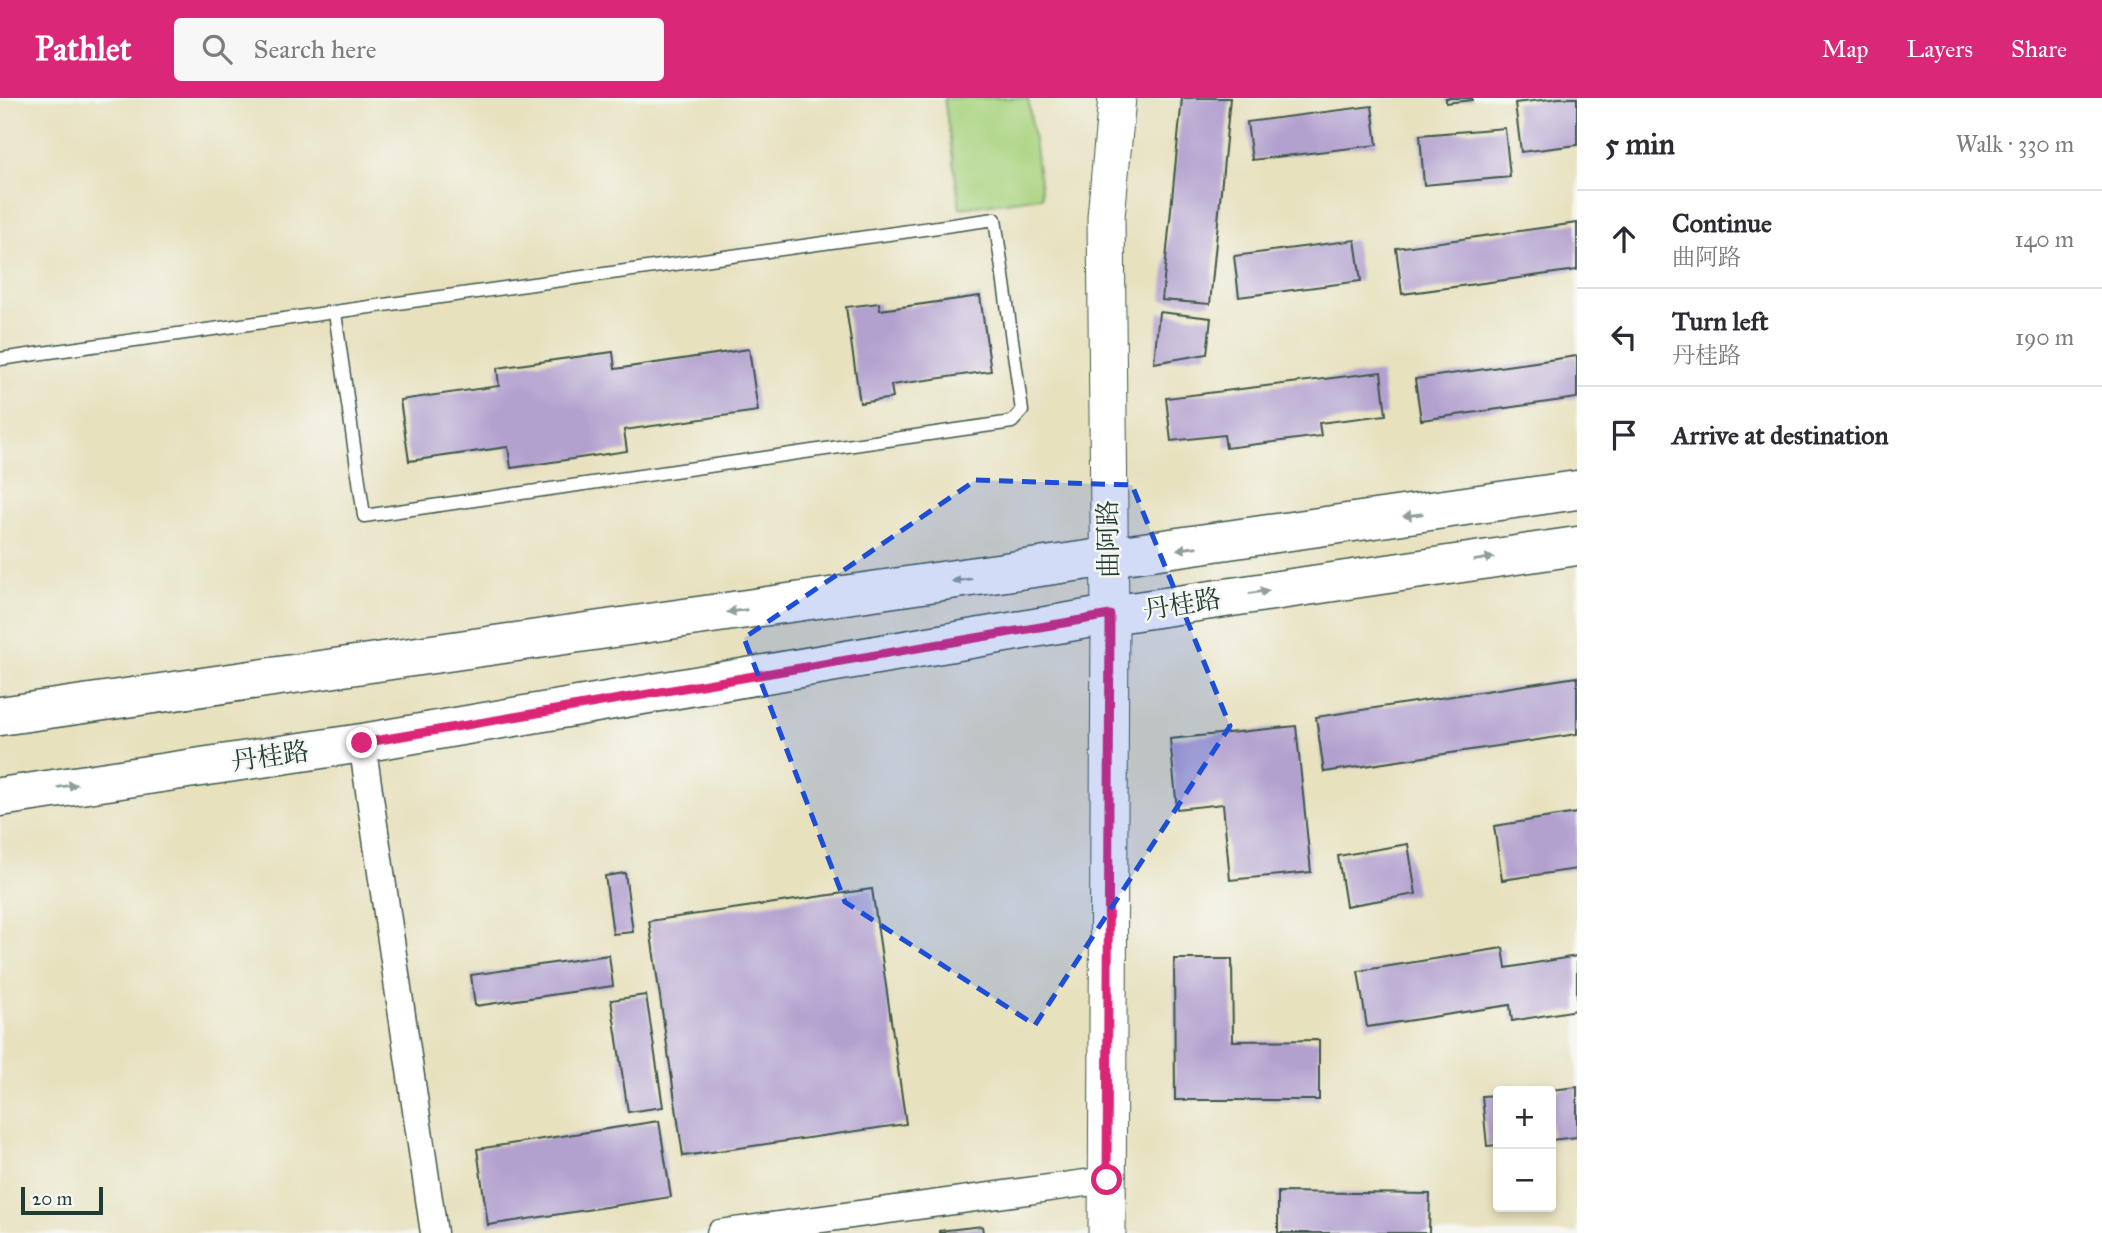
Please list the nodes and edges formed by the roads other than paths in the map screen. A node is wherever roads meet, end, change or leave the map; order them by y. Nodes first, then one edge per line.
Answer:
1 (1116, 98) edge
2 (335, 313) junction
3 (0, 359) edge
4 (1577, 490) edge
5 (1577, 546) edge
6 (1108, 559) junction
7 (1110, 615) junction
8 (0, 716) edge
9 (362, 743) junction
10 (0, 797) edge
11 (1107, 1180) junction
12 (434, 1233) edge
13 (720, 1233) edge
14 (1107, 1233) edge

1 - 6 street, 曲阿路
2 - 2 lane
2 - 3 lane
4 -> 6 main road, 丹桂路
7 -> 5 main road, 丹桂路
6 - 7 street, 曲阿路
6 -> 8 main road, 丹桂路
7 - 9 main road, 丹桂路
7 - 11 street, 曲阿路
10 -> 9 main road, 丹桂路
9 - 12 street
11 - 13 street
11 - 14 street, 曲阿路

